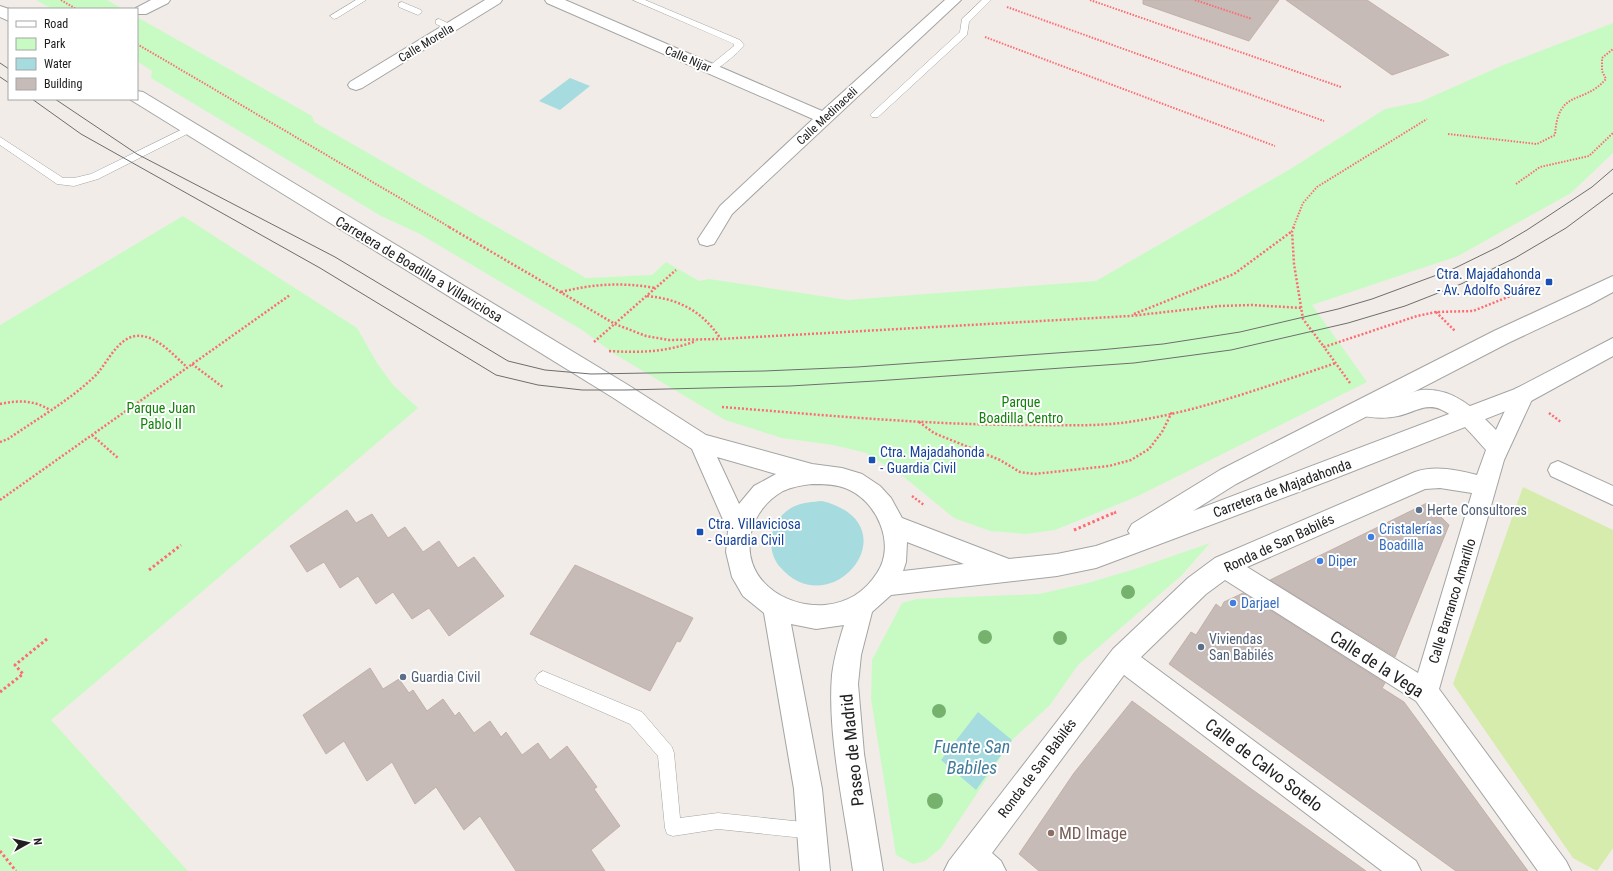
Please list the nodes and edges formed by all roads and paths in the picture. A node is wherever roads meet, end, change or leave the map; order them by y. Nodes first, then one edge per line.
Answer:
1 (61, 0) edge
2 (163, 0) edge
3 (362, 0) edge
4 (495, 0) edge
5 (552, 0) edge
6 (637, 0) edge
7 (954, 0) edge
8 (987, 0) edge
9 (1090, 0) edge
10 (1195, 0) edge
11 (402, 5) dead end
12 (1005, 6) dead end
13 (74, 8) edge
14 (141, 11) dead end
15 (418, 12) dead end
16 (334, 16) dead end
17 (1252, 19) dead end
18 (978, 34) dead end
19 (1613, 49) edge
20 (711, 69) junction
21 (356, 85) dead end
22 (1341, 87) dead end
23 (138, 97) edge
24 (875, 115) dead end
25 (824, 118) junction
26 (1427, 119) dead end
27 (1324, 121) dead end
28 (189, 129) junction
29 (1613, 133) edge
30 (1448, 134) dead end
31 (0, 140) edge
32 (1275, 146) dead end
33 (1516, 184) dead end
34 (1292, 231) junction
35 (707, 239) dead end
36 (676, 270) dead end
37 (1613, 283) edge
38 (655, 288) junction
39 (561, 292) dead end
40 (290, 295) dead end
41 (1513, 295) dead end
42 (646, 296) junction
43 (1130, 316) dead end
44 (699, 339) dead end
45 (720, 339) dead end
46 (1613, 346) edge
47 (589, 347) dead end
48 (1324, 347) junction
49 (603, 350) dead end
50 (1336, 363) junction
51 (192, 364) junction
52 (187, 367) junction
53 (1353, 386) dead end
54 (224, 388) dead end
55 (1523, 395) junction
56 (0, 404) edge
57 (722, 407) dead end
58 (1363, 408) junction
59 (50, 410) junction
60 (1172, 411) junction
61 (1469, 417) junction
62 (918, 422) junction
63 (92, 435) junction
64 (0, 442) edge
65 (700, 443) junction
66 (1499, 449) junction
67 (118, 458) dead end
68 (1558, 470) dead end
69 (812, 474) junction
70 (1486, 487) junction
71 (909, 492) dead end
72 (1613, 496) edge
73 (0, 500) edge
74 (929, 508) dead end
75 (1123, 509) dead end
76 (894, 526) junction
77 (738, 528) junction
78 (1067, 532) dead end
79 (181, 545) dead end
80 (1096, 557) junction
81 (1224, 566) junction
82 (1006, 569) junction
83 (149, 570) dead end
84 (885, 584) junction
85 (775, 606) junction
86 (861, 606) junction
87 (47, 639) dead end
88 (1122, 658) junction
89 (543, 679) dead end
90 (0, 692) edge
91 (1425, 692) junction
92 (813, 831) junction
93 (0, 851) edge
94 (975, 866) edge
95 (16, 871) edge
96 (815, 871) edge
97 (868, 871) edge
98 (1406, 871) edge
99 (1556, 871) edge

1 - 13 path
2 - 14 street
3 - 16 lane
4 - 21 street, Calle Morella
5 - 20 street, Calle Nijar
6 - 20 lane
7 - 25 street, Calle Medinaceli
8 - 24 lane
9 - 22 path
10 - 17 path
11 - 15 lane
12 - 27 path
18 - 32 path
19 - 30 path
20 - 25 street, Calle Nijar
23 - 28 street, Carretera de Boadilla a Villaviciosa
25 - 35 street, Calle Medinaceli
26 - 34 path
28 - 31 lane
28 - 65 street, Carretera de Boadilla a Villaviciosa
29 - 33 path
34 - 43 path
34 - 48 path
36 - 38 path
37 - 58 street, Carretera de Majadahonda
38 - 39 path
38 - 42 path
40 - 51 path
41 - 48 path
42 - 45 path
42 - 47 path
44 - 49 path
46 - 55 street, Carretera de Majadahonda
48 - 50 path
50 - 53 path
50 - 60 path
51 - 52 path
51 - 54 path
52 - 59 path
52 - 63 path
55 - 61 street, Carretera de Majadahonda
55 - 66 street
56 - 59 path
57 - 62 path
58 - 61 street, Carretera de Majadahonda
58 - 80 street, Carretera de Majadahonda
59 - 64 path
60 - 62 path
60 - 62 path
61 - 66 street
61 - 80 street, Carretera de Majadahonda
63 - 67 path
63 - 73 path
65 - 69 street, Carretera de Boadilla a Villaviciosa
65 - 77 street
66 - 70 street
68 - 72 street
69 - 76 street
69 - 77 street
70 - 81 street, Ronda de San Babilés
70 - 91 street, Calle Barranco Amarillo
71 - 74 path
75 - 78 path
76 - 82 street, Carretera de Majadahonda
76 - 84 street
77 - 85 street
79 - 83 path
80 - 82 street, Carretera de Majadahonda
81 - 88 street, Ronda de San Babilés
81 - 91 street, Calle de la Vega
82 - 84 street, Carretera de Majadahonda
84 - 86 street
85 - 86 street
85 - 92 street
86 - 97 street, Paseo de Madrid
87 - 90 path
88 - 94 street, Ronda de San Babilés
88 - 98 street, Calle de Calvo Sotelo
89 - 92 lane
91 - 99 street, Calle de la Vega
92 - 96 street
93 - 95 path

